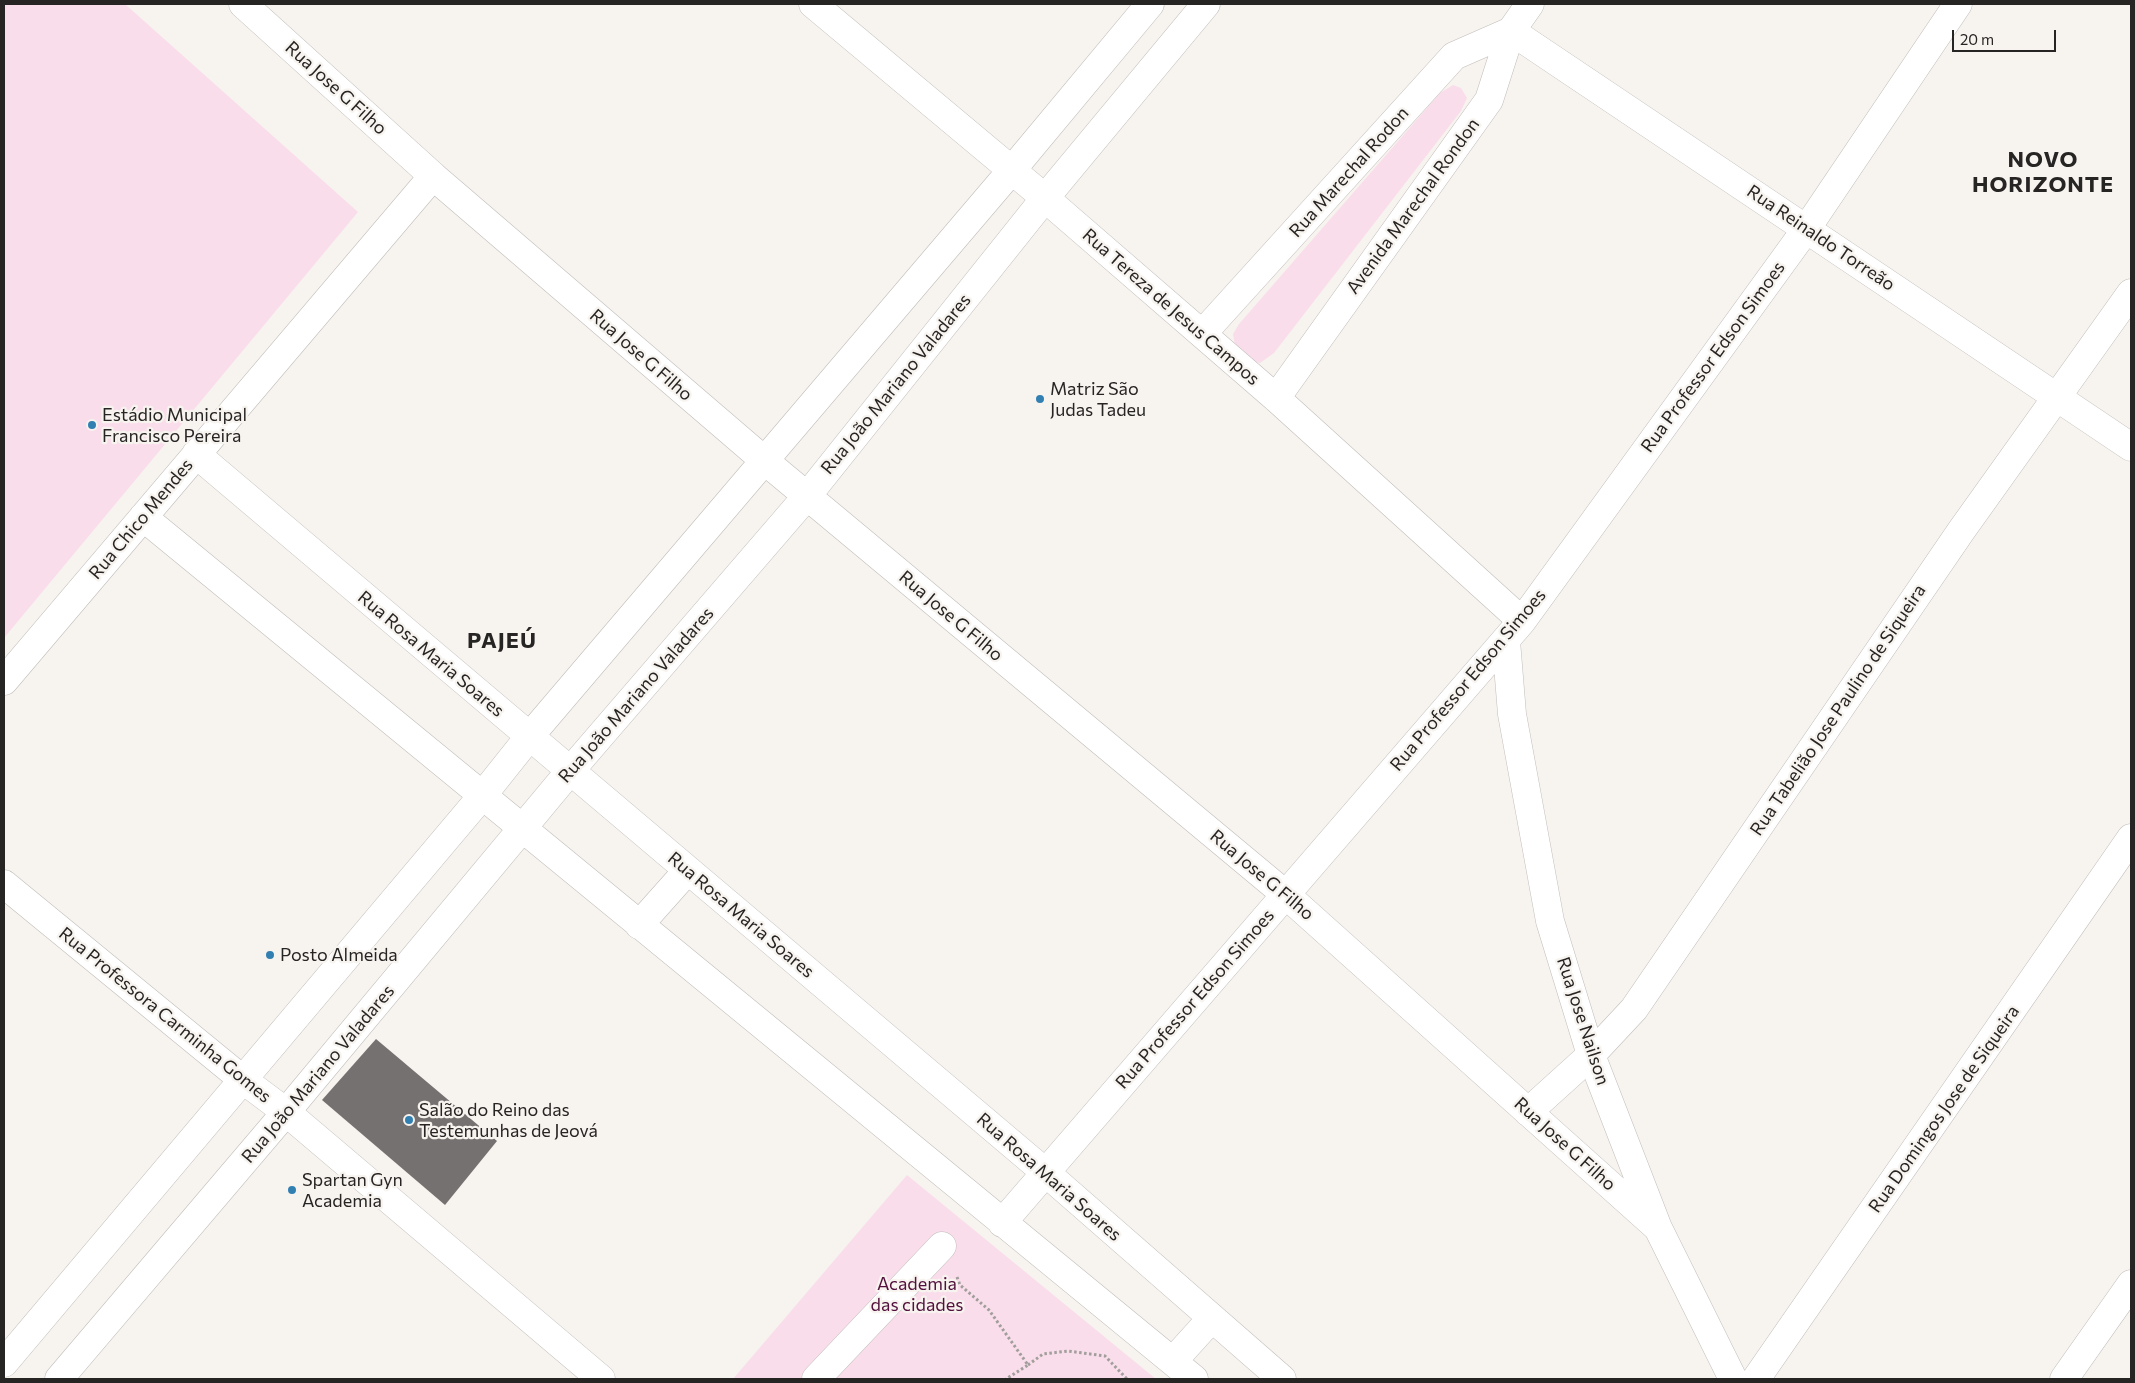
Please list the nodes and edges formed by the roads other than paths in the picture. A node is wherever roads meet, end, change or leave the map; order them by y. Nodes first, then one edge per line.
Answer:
1 (243, 4) edge
2 (812, 4) edge
3 (1150, 4) edge
4 (1206, 4) edge
5 (1530, 4) edge
6 (1958, 4) edge
7 (1511, 31) junction
8 (1011, 171) junction
9 (433, 176) junction
10 (1045, 198) junction
11 (1807, 228) junction
12 (2131, 293) edge
13 (1202, 334) junction
14 (2055, 397) junction
15 (1276, 398) junction
16 (2131, 447) edge
17 (196, 454) junction
18 (765, 461) junction
19 (807, 496) junction
20 (143, 516) junction
21 (1514, 631) junction
22 (4, 681) edge
23 (529, 737) junction
24 (570, 771) junction
25 (482, 796) junction
26 (523, 828) junction
27 (2131, 838) edge
28 (688, 870) junction
29 (4, 884) edge
30 (1285, 894) junction
31 (639, 925) junction
32 (1591, 1055) junction
33 (242, 1079) junction
34 (286, 1112) junction
35 (1528, 1112) junction
36 (1045, 1172) junction
37 (1002, 1222) junction
38 (1658, 1228) junction
39 (942, 1246) road end
40 (2131, 1284) edge
41 (1212, 1318) junction
42 (1173, 1362) junction
43 (4, 1363) edge
44 (4, 1371) edge
45 (17, 1379) edge
46 (59, 1379) edge
47 (601, 1379) edge
48 (816, 1379) edge
49 (1194, 1379) edge
50 (1282, 1379) edge
51 (1733, 1379) edge
52 (1756, 1379) edge
53 (2064, 1379) edge

1 - 9 street, Rua Jose G Filho
2 - 8 street, Rua Tereza de Jesus Campos
3 - 8 street
4 - 10 street, Rua João Mariano Valadares
5 - 7 street, Avenida Marechal Rondon
6 - 11 street, Rua Professor Edson Simoes
7 - 11 street, Rua Reinaldo Torreão
7 - 13 street, Rua Marechal Rodon
7 - 15 street, Avenida Marechal Rondon
8 - 10 street, Rua Tereza de Jesus Campos
8 - 18 street
9 - 17 street, Rua Chico Mendes
9 - 18 street, Rua Jose G Filho
10 - 13 street, Rua Tereza de Jesus Campos
10 - 19 street, Rua João Mariano Valadares
11 - 14 street, Rua Reinaldo Torreão
11 - 21 street, Rua Professor Edson Simoes
12 - 14 street, Rua Tabelião Jose Paulino de Siqueira
13 - 15 street, Rua Tereza de Jesus Campos
14 - 16 street, Rua Reinaldo Torreão
14 - 32 street, Rua Tabelião Jose Paulino de Siqueira
15 - 21 street, Rua Tereza de Jesus Campos
17 - 20 street, Rua Chico Mendes
17 - 23 street, Rua Rosa Maria Soares
18 - 19 street, Rua Jose G Filho
18 - 23 street
19 - 24 street, Rua João Mariano Valadares
19 - 30 street, Rua Jose G Filho
20 - 22 street, Rua Chico Mendes
20 - 25 street
21 - 30 street, Rua Professor Edson Simoes
21 - 32 street, Rua Jose Nailson
23 - 24 street, Rua Rosa Maria Soares
23 - 25 street
24 - 26 street, Rua João Mariano Valadares
24 - 28 street, Rua Rosa Maria Soares
25 - 26 street
25 - 33 street
26 - 31 street
26 - 34 street, Rua João Mariano Valadares
27 - 52 street, Rua Domingos Jose de Siqueira
28 - 31 street
28 - 36 street, Rua Rosa Maria Soares
29 - 33 street, Rua Professora Carminha Gomes
30 - 35 street, Rua Jose G Filho
30 - 36 street, Rua Professor Edson Simoes
31 - 37 street
32 - 35 street, Rua Tabelião Jose Paulino de Siqueira
32 - 38 street, Rua Jose Nailson
33 - 34 street, Rua Professora Carminha Gomes
33 - 43 street
34 - 46 street, Rua João Mariano Valadares
34 - 47 street, Rua Professora Carminha Gomes
35 - 38 street, Rua Jose G Filho
36 - 37 street, Rua Professor Edson Simoes
36 - 41 street, Rua Rosa Maria Soares
37 - 42 street
38 - 51 street, Rua Jose Nailson
39 - 48 street
40 - 53 street
41 - 42 street
41 - 50 street, Rua Rosa Maria Soares
42 - 49 street
44 - 45 street

